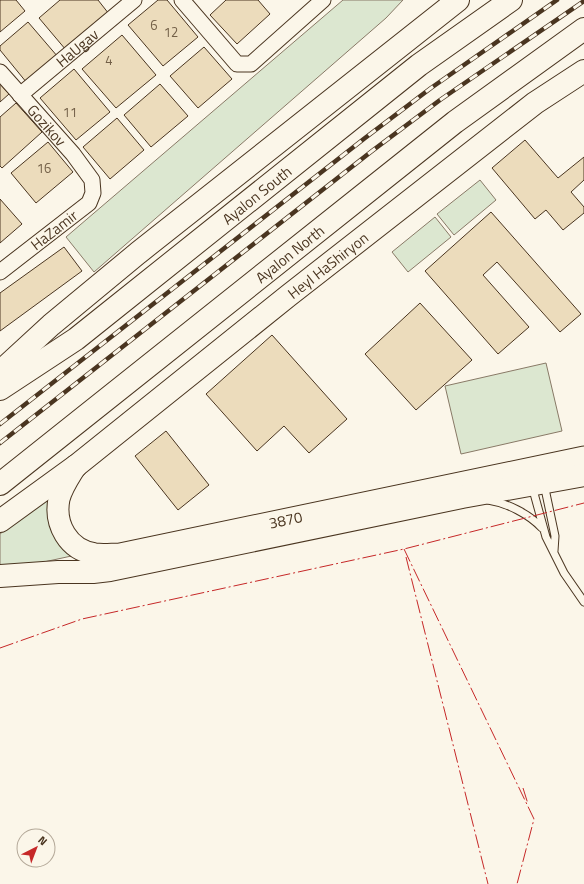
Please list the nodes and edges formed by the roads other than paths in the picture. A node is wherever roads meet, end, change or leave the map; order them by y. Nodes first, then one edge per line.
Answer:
1 (134, 0) edge
2 (182, 0) edge
3 (323, 0) edge
4 (437, 0) edge
5 (458, 0) edge
6 (511, 0) edge
7 (584, 30) edge
8 (401, 44) junction
9 (584, 70) edge
10 (0, 72) edge
11 (584, 87) edge
12 (20, 95) junction
13 (535, 103) junction
14 (92, 180) joint
15 (0, 272) edge
16 (0, 372) edge
17 (0, 389) edge
18 (584, 457) edge
19 (76, 466) junction
20 (584, 474) edge
21 (537, 479) junction
22 (0, 484) edge
23 (462, 497) junction
24 (0, 521) edge
25 (542, 529) junction
26 (554, 551) junction
27 (0, 576) edge
28 (584, 602) edge

1 - 12 street, HaUgav
2 - 3 street
4 - 8 main road
5 - 8 main road
6 - 17 main road, Ayalon South
7 - 22 main road, Ayalon North
8 - 16 main road
9 - 13 main road, Heyl HaShiryon
10 - 12 street, Gozikov
11 - 13 main road
12 - 14 street, Gozikov
13 - 19 main road, Heyl HaShiryon
14 - 15 street, HaZamir
18 - 21 street, 3870
19 - 21 street, 3870
19 - 24 main road, Heyl HaShiryon
20 - 21 main road
21 - 23 main road
21 - 25 lane
21 - 26 lane
23 - 25 lane
23 - 27 main road
25 - 26 lane
26 - 28 lane

